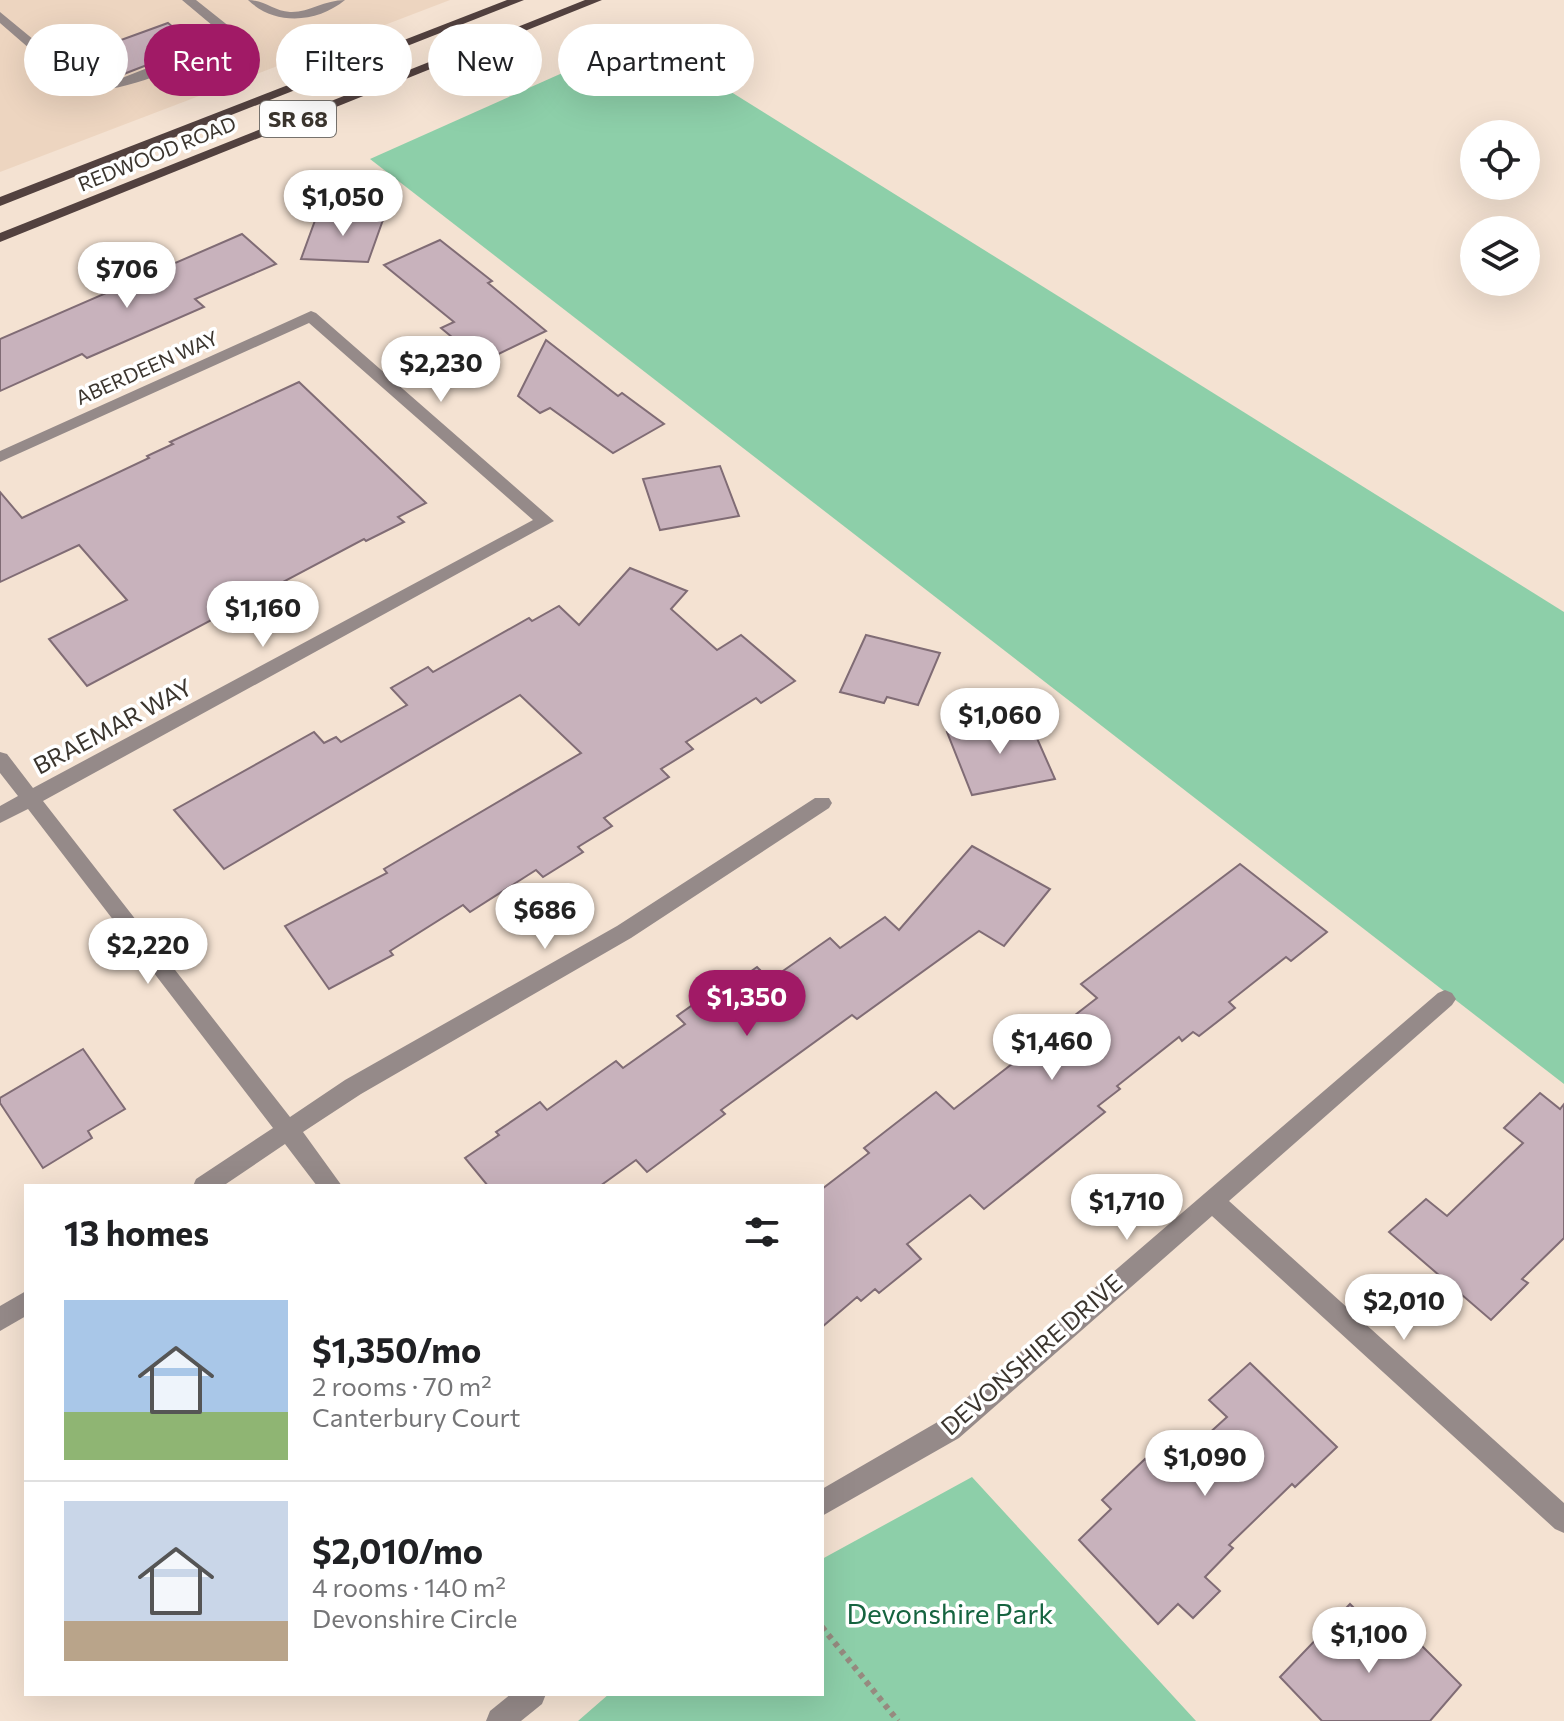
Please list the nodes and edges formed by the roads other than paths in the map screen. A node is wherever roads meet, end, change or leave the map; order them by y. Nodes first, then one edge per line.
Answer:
1 (188, 0) edge
2 (254, 0) edge
3 (339, 0) edge
4 (518, 0) edge
5 (596, 0) edge
6 (0, 16) edge
7 (0, 202) edge
8 (0, 238) edge
9 (0, 457) edge
10 (545, 521) joint
11 (0, 759) edge
12 (31, 798) junction
13 (822, 803) dead end
14 (0, 815) edge
15 (1445, 999) dead end
16 (289, 1130) junction
17 (207, 1184) edge
18 (330, 1184) edge
19 (1211, 1200) junction
20 (24, 1303) edge
21 (0, 1320) edge
22 (824, 1502) edge
23 (1564, 1520) edge
24 (530, 1696) edge
25 (500, 1721) edge

1 - 6 street
2 - 3 street
4 - 7 main road, REDWOOD ROAD / SR 68
5 - 8 main road, REDWOOD ROAD / SR 68
9 - 10 street, ABERDEEN WAY
10 - 12 street, BRAEMAR WAY
11 - 12 street
12 - 14 street, BRAEMAR WAY
12 - 16 street
13 - 16 street
15 - 19 street, DEVONSHIRE DRIVE
16 - 17 street
16 - 18 street
19 - 22 street, DEVONSHIRE DRIVE
19 - 23 street
20 - 21 street
24 - 25 street

